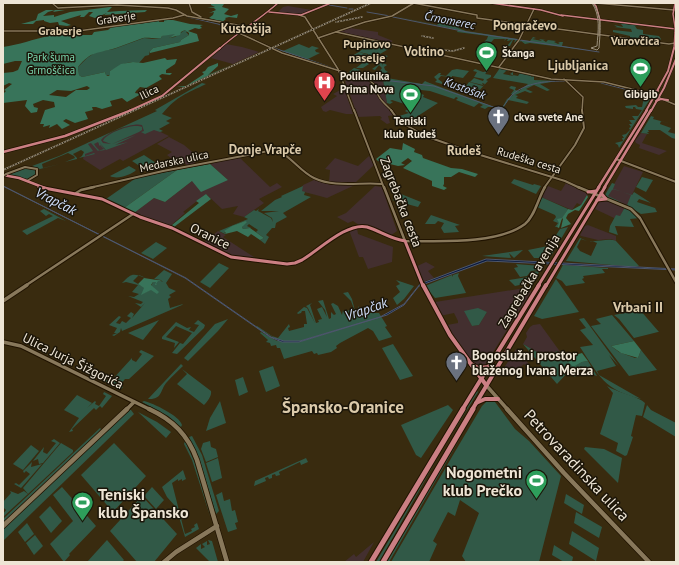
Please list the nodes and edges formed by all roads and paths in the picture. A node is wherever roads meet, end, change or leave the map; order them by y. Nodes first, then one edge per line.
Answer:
1 (52, 3) edge
2 (189, 3) edge
3 (278, 3) edge
4 (331, 3) edge
5 (413, 3) edge
6 (492, 3) edge
7 (594, 3) edge
8 (674, 3) edge
9 (675, 6) edge
10 (534, 9) junction
11 (675, 10) edge
12 (269, 12) junction
13 (184, 15) junction
14 (299, 15) junction
15 (305, 15) junction
16 (302, 16) junction
17 (199, 19) junction
18 (600, 20) junction
19 (308, 21) junction
20 (525, 25) junction
21 (249, 27) junction
22 (674, 29) edge
23 (3, 31) edge
24 (336, 32) junction
25 (239, 33) junction
26 (599, 36) junction
27 (318, 38) junction
28 (675, 42) edge
29 (669, 44) junction
30 (675, 47) junction
31 (676, 60) edge
32 (499, 67) junction
33 (338, 71) junction
34 (565, 80) junction
35 (658, 91) junction
36 (648, 93) junction
37 (657, 96) junction
38 (668, 100) junction
39 (656, 101) junction
40 (676, 105) edge
41 (3, 152) edge
42 (616, 159) junction
43 (621, 161) junction
44 (4, 175) edge
45 (552, 176) junction
46 (27, 181) junction
47 (676, 181) edge
48 (382, 184) junction
49 (588, 192) junction
50 (76, 193) junction
51 (595, 193) junction
52 (600, 195) junction
53 (592, 198) junction
54 (606, 199) junction
55 (597, 200) junction
56 (133, 214) junction
57 (396, 240) junction
58 (405, 241) junction
59 (407, 246) junction
60 (676, 282) edge
61 (3, 301) edge
62 (3, 342) edge
63 (468, 362) junction
64 (489, 367) junction
65 (482, 379) junction
66 (486, 385) junction
67 (498, 399) junction
68 (134, 402) junction
69 (475, 404) junction
70 (3, 526) edge
71 (217, 526) junction
72 (164, 562) edge
73 (227, 562) edge
74 (372, 562) edge
75 (383, 562) edge
76 (649, 562) edge

1 - 13 street
2 - 17 street
3 - 12 main road, Ilica
4 - 15 main road
5 - 20 street
5 - 24 street
6 - 10 main road
7 - 11 street
7 - 18 main road
8 - 9 main road
9 - 11 main road, Zagrebačka avenija
10 - 18 main road
10 - 20 street
11 - 22 main road, Zagrebačka avenija
12 - 14 main road, Zagrebačka cesta
12 - 21 main road, Ilica
13 - 17 street
13 - 23 street, Graberje
14 - 15 main road, Zagrebačka cesta
14 - 16 street, Zagrebačka cesta
15 - 16 street
15 - 19 street, Zagrebačka cesta
16 - 19 street, Zagrebačka cesta
17 - 21 street
18 - 22 main road
18 - 26 street
19 - 27 street, Zagrebačka cesta
20 - 26 street
20 - 32 street
21 - 25 main road, Ilica
22 - 28 main road, Zagrebačka avenija
24 - 27 street
24 - 32 street
25 - 33 street
25 - 41 main road, Ilica
26 - 29 street
27 - 33 street, Zagrebačka cesta
28 - 29 street
28 - 30 main road, Zagrebačka avenija
29 - 30 street
30 - 35 main road, Zagrebačka avenija
31 - 37 main road, Zagrebačka avenija
32 - 34 street
33 - 45 street, Rudeška cesta
33 - 48 street, Zagrebačka cesta
34 - 36 street
34 - 45 street
35 - 36 main road
35 - 37 main road, Zagrebačka avenija
36 - 37 street
37 - 38 street
37 - 39 main road, Zagrebačka avenija
37 - 42 main road, Zagrebačka avenija
38 - 39 main road
38 - 40 street
39 - 43 main road, Zagrebačka avenija
42 - 43 street
42 - 51 main road, Zagrebačka avenija
43 - 47 street
43 - 52 main road, Zagrebačka avenija
44 - 46 main road, Oranice
44 - 46 street
45 - 49 street, Rudeška cesta
45 - 58 street
46 - 50 main road, Oranice
48 - 50 street, Medarska ulica
48 - 58 street, Zagrebačka cesta
49 - 51 main road
49 - 53 main road
50 - 56 main road, Oranice
51 - 52 street
51 - 53 main road, Zagrebačka avenija
52 - 54 main road
52 - 55 main road, Zagrebačka avenija
53 - 64 main road, Zagrebačka avenija
54 - 55 main road
54 - 60 street
55 - 66 main road, Zagrebačka avenija
56 - 57 main road, Oranice
56 - 61 street
57 - 58 main road, Oranice
57 - 59 main road
58 - 59 main road, Zagrebačka cesta
59 - 63 main road, Zagrebačka cesta
62 - 68 street, Ulica Jurja Šižgorića
63 - 64 main road
63 - 65 main road, Zagrebačka cesta
64 - 65 main road, Zagrebačka avenija
65 - 66 main road, Zagrebačka cesta
65 - 74 main road, Zagrebačka avenija
66 - 67 street, Petrovaradinska ulica
66 - 69 main road, Zagrebačka avenija
67 - 69 main road
67 - 76 street, Petrovaradinska ulica
68 - 70 street
68 - 71 street, Ulica Jurja Šižgorića
69 - 75 main road, Zagrebačka avenija
71 - 72 street
71 - 73 street, Ulica Jurja Šižgorića

